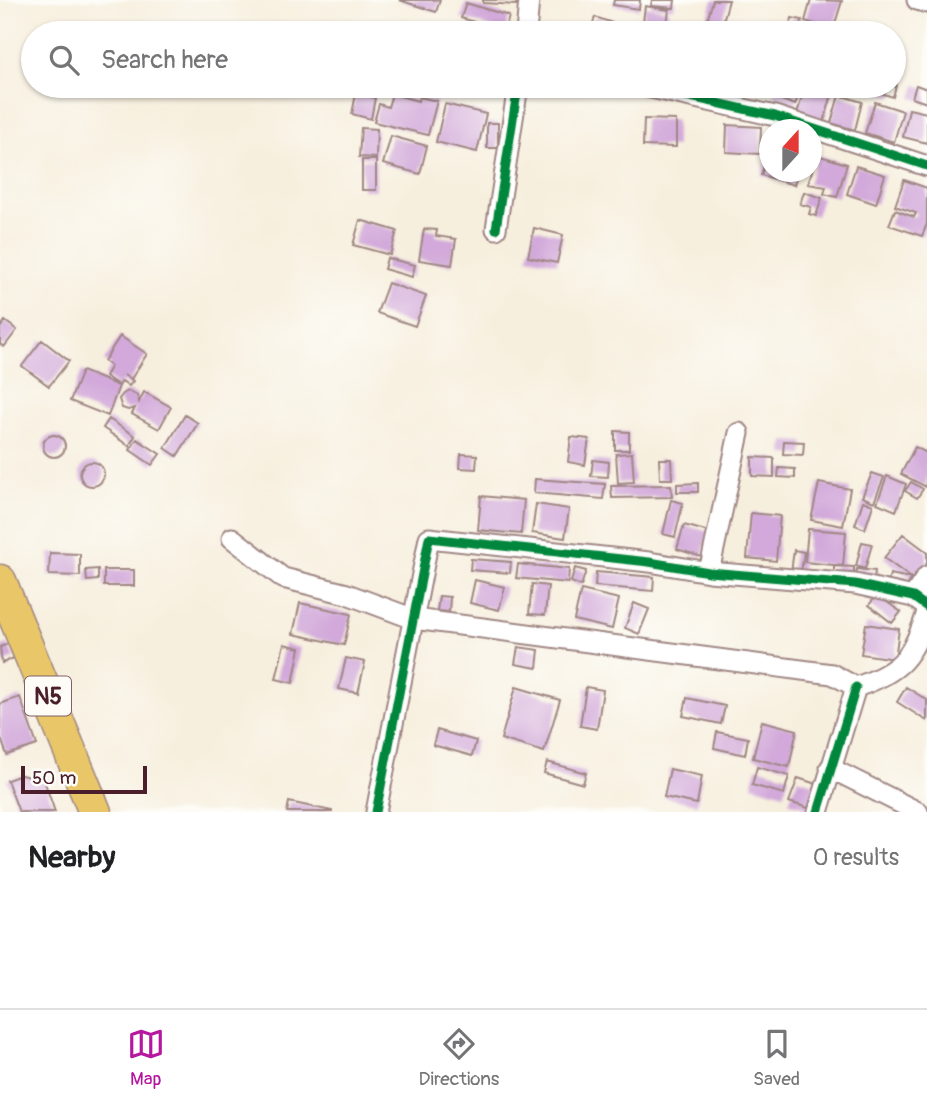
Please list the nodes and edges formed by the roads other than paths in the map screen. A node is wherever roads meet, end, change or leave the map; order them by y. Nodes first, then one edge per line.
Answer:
1 (529, 0) edge
2 (917, 0) edge
3 (927, 3) edge
4 (527, 21) edge
5 (517, 98) edge
6 (695, 98) edge
7 (927, 166) edge
8 (496, 229) dead end
9 (739, 433) dead end
10 (232, 538) dead end
11 (709, 572) junction
12 (927, 576) edge
13 (0, 581) edge
14 (920, 602) edge
15 (927, 612) edge
16 (414, 619) junction
17 (856, 687) junction
18 (830, 768) junction
19 (94, 812) edge
20 (376, 812) edge
21 (818, 812) edge
22 (918, 812) edge

1 - 4 street
2 - 3 street
5 - 8 street
6 - 7 street
9 - 11 street
10 - 16 street
11 - 14 street
11 - 16 street
12 - 14 street
13 - 19 highway, N5
15 - 17 street
16 - 17 street
16 - 20 street
17 - 18 street
18 - 21 street
18 - 22 street

